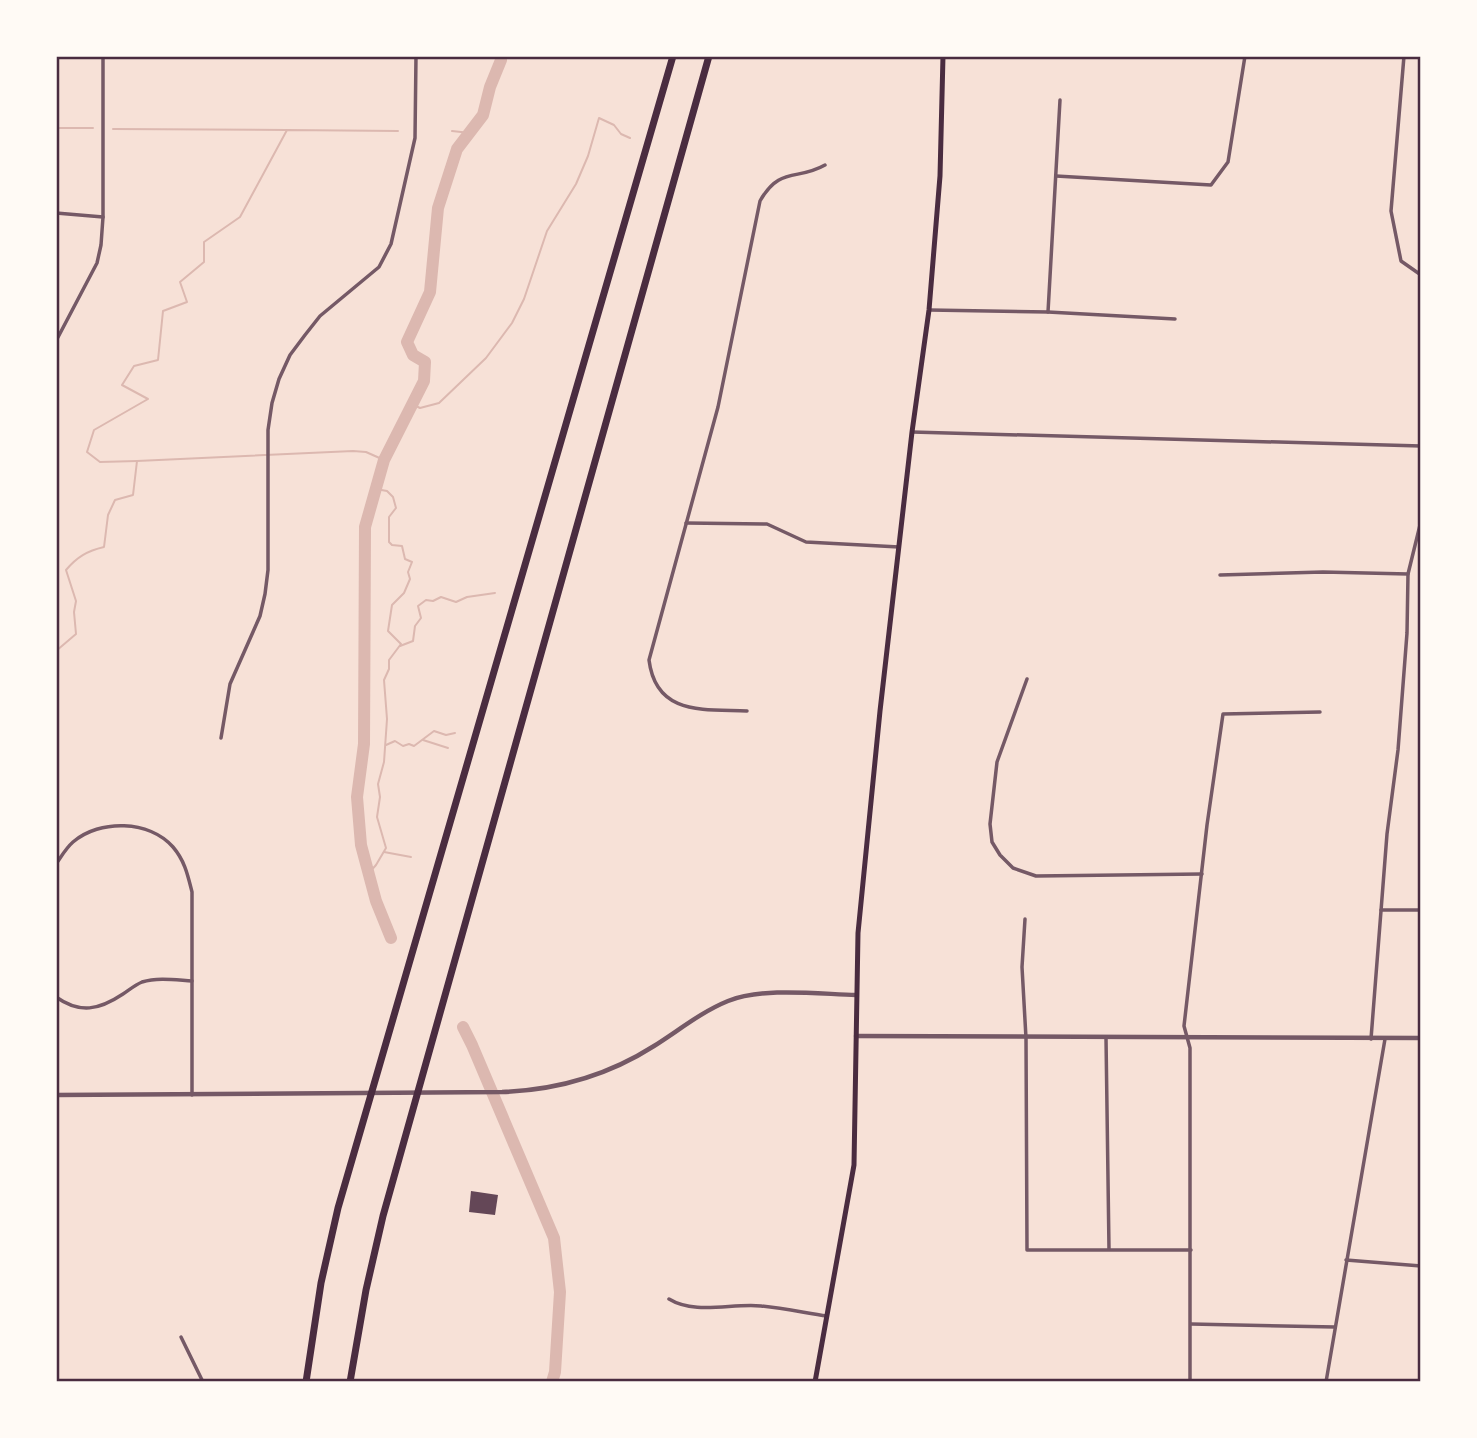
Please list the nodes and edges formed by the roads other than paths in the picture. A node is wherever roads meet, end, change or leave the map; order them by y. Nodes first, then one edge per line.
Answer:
1 (103, 56) edge
2 (416, 56) edge
3 (673, 56) edge
4 (709, 56) edge
5 (943, 56) edge
6 (1245, 56) edge
7 (1404, 56) edge
8 (1060, 100) dead end
9 (825, 165) dead end
10 (1056, 176) junction
11 (56, 213) edge
12 (103, 217) junction
13 (1421, 275) edge
14 (929, 310) junction
15 (1048, 312) junction
16 (1175, 319) dead end
17 (56, 341) edge
18 (912, 432) junction
19 (1421, 446) edge
20 (1421, 521) edge
21 (686, 523) junction
22 (900, 547) junction
23 (1408, 574) junction
24 (1220, 575) dead end
25 (1027, 679) dead end
26 (747, 711) dead end
27 (1320, 712) dead end
28 (221, 738) dead end
29 (56, 864) edge
30 (1202, 874) junction
31 (1380, 910) junction
32 (1421, 910) edge
33 (1025, 919) dead end
34 (192, 981) junction
35 (856, 995) junction
36 (56, 997) edge
37 (856, 1036) junction
38 (1188, 1037) junction
39 (1026, 1038) junction
40 (1107, 1038) junction
41 (1371, 1038) junction
42 (1421, 1038) edge
43 (1385, 1039) junction
44 (56, 1095) edge
45 (192, 1095) junction
46 (1110, 1250) junction
47 (1191, 1250) junction
48 (1346, 1260) junction
49 (1421, 1266) edge
50 (668, 1299) dead end
51 (827, 1316) junction
52 (1191, 1324) junction
53 (1335, 1327) junction
54 (181, 1337) dead end
55 (203, 1382) edge
56 (306, 1382) edge
57 (350, 1382) edge
58 (815, 1382) edge
59 (1190, 1382) edge
60 (1326, 1382) edge

1 - 12 street
2 - 28 street
3 - 56 highway
4 - 57 highway
5 - 14 main road
6 - 10 street
7 - 13 street
8 - 10 street
9 - 21 street
10 - 15 street
11 - 12 street
12 - 17 street
14 - 15 street
14 - 18 main road
15 - 16 street
18 - 19 street
18 - 22 main road
20 - 23 street
21 - 22 street
21 - 26 street
22 - 35 main road
23 - 24 street
23 - 31 street
25 - 30 street
27 - 30 street
29 - 34 street
30 - 38 street
31 - 32 street
31 - 41 street
33 - 39 street
34 - 36 street
34 - 45 street
35 - 37 main road
35 - 45 street
37 - 39 street
37 - 51 main road
38 - 40 street
38 - 41 street
38 - 47 street
39 - 40 street
39 - 46 street
40 - 46 street
41 - 43 street
42 - 43 street
43 - 48 street
44 - 45 street
46 - 47 street
47 - 52 street
48 - 49 street
48 - 53 street
50 - 51 street
51 - 58 main road
52 - 53 street
52 - 59 street
53 - 60 street
54 - 55 street

